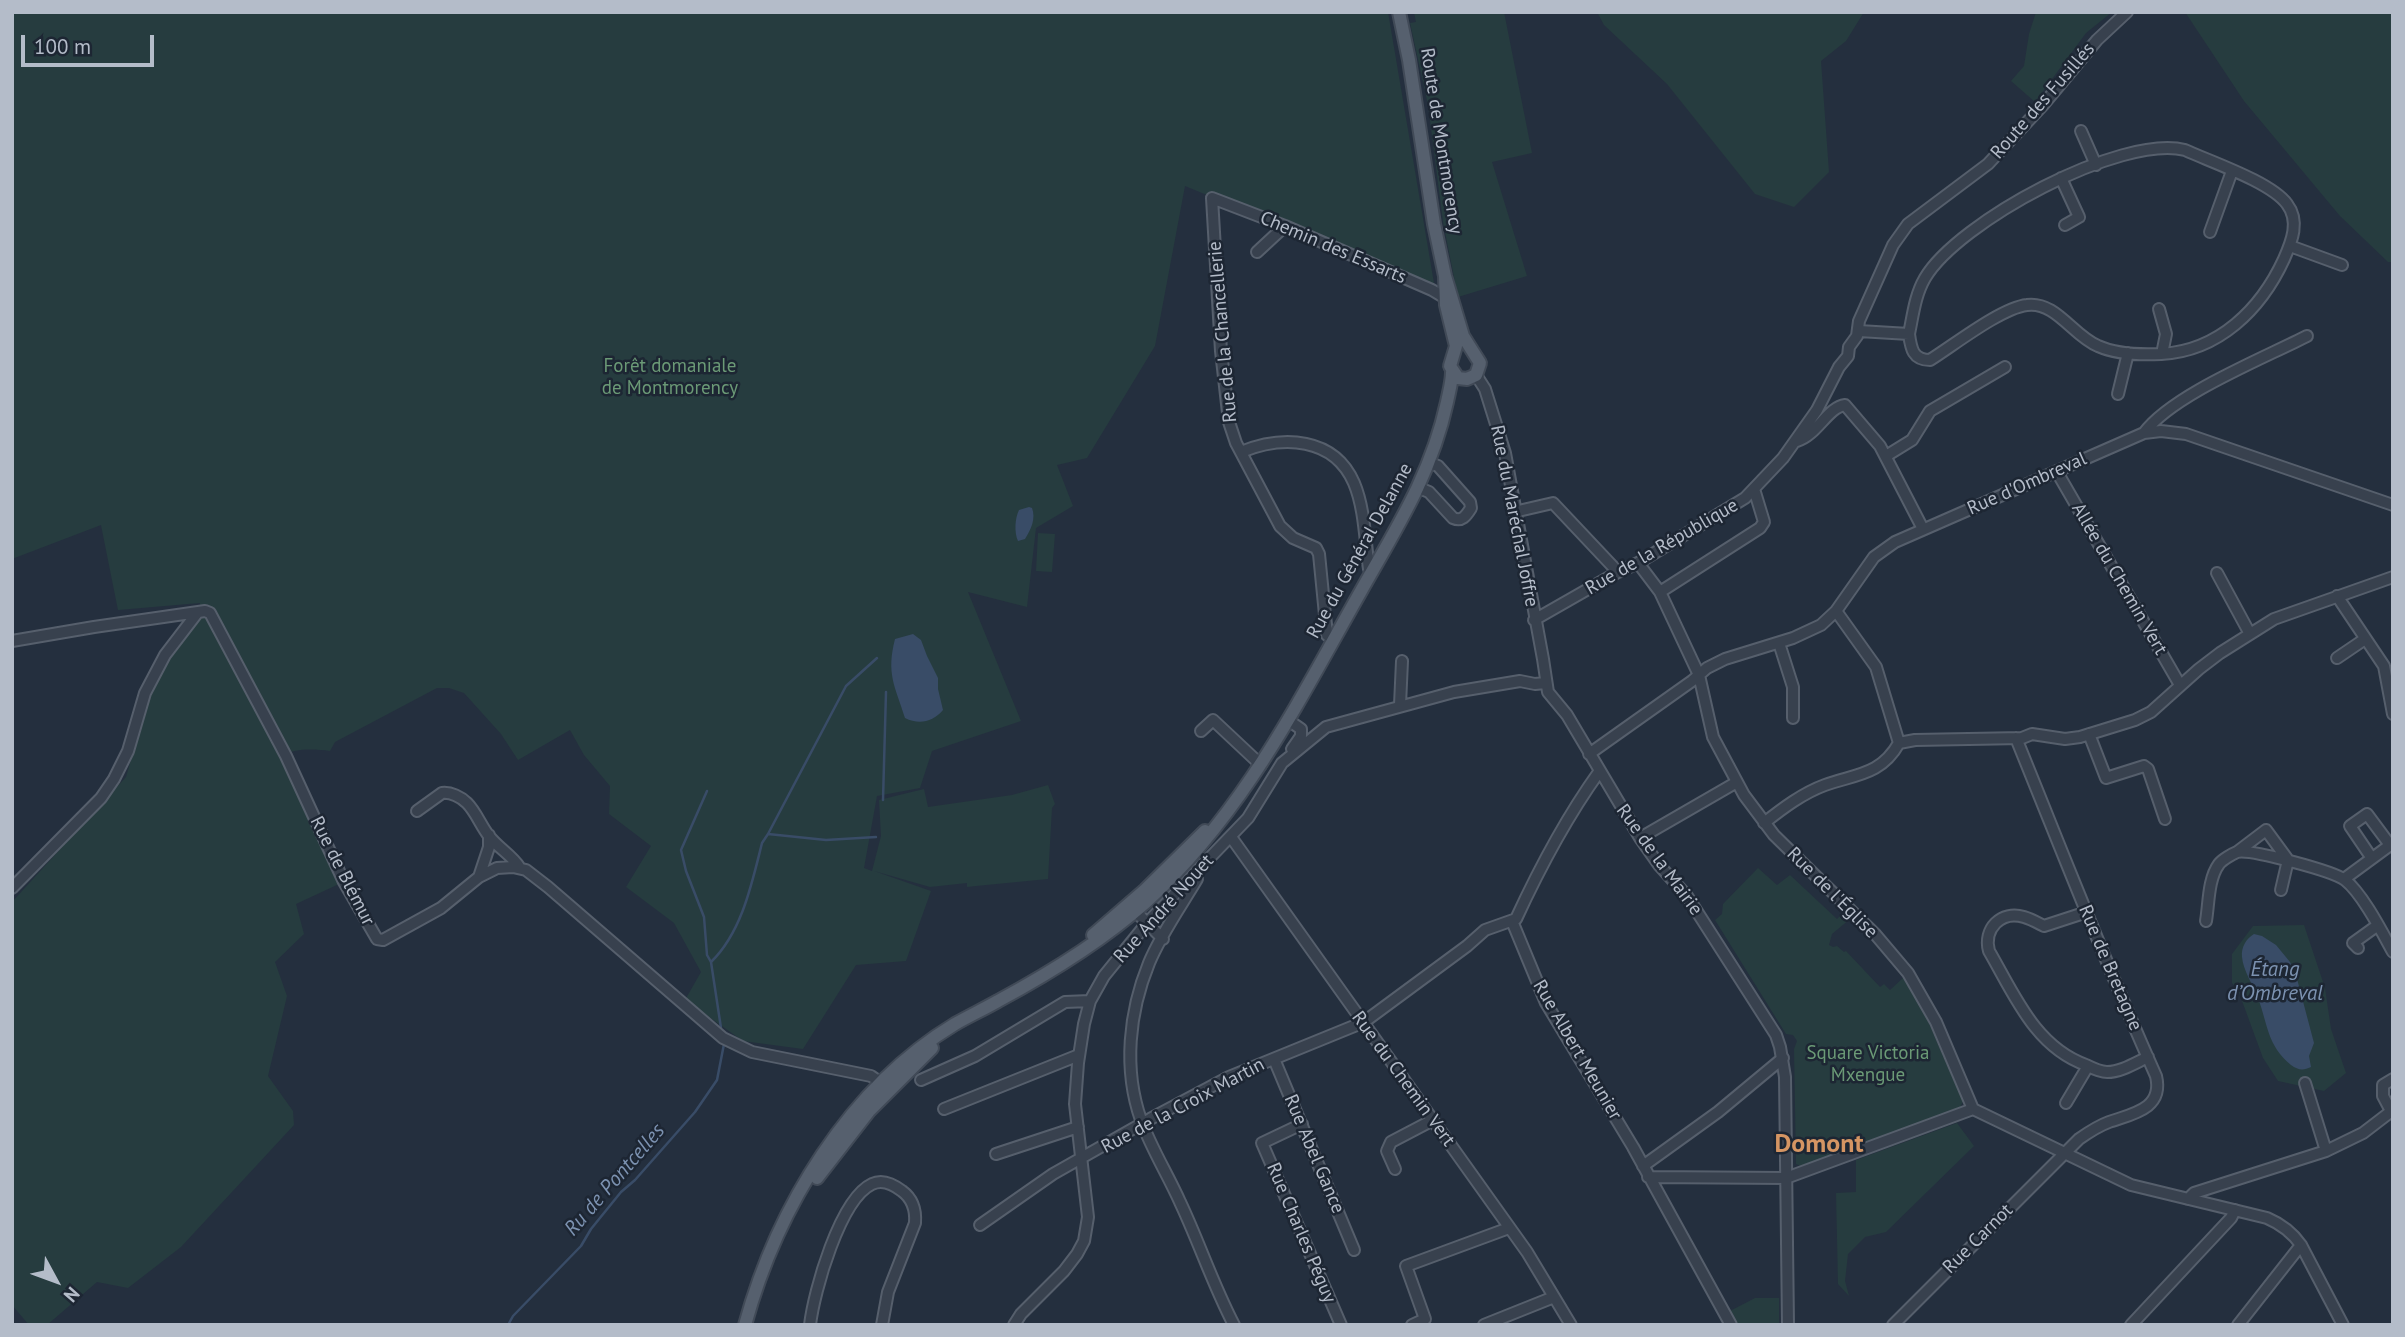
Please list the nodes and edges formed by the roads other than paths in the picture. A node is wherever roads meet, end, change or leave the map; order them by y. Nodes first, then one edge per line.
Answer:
1 (1399, 12) edge
2 (2127, 12) edge
3 (2081, 131) dead end
4 (2096, 165) junction
5 (2232, 171) junction
6 (2061, 178) junction
7 (1212, 198) joint
8 (1924, 211) joint
9 (2064, 225) dead end
10 (1285, 226) junction
11 (2210, 232) dead end
12 (2290, 246) junction
13 (1257, 252) dead end
14 (2342, 265) dead end
15 (1448, 300) junction
16 (2159, 309) dead end
17 (1859, 331) junction
18 (1909, 334) junction
19 (2307, 336) dead end
20 (1473, 352) junction
21 (2128, 353) junction
22 (2162, 354) junction
23 (1452, 358) junction
24 (2005, 367) dead end
25 (1464, 375) junction
26 (2118, 394) dead end
27 (2144, 433) junction
28 (1797, 441) junction
29 (1241, 452) junction
30 (1886, 456) junction
31 (1430, 463) junction
32 (2057, 472) junction
33 (1419, 488) junction
34 (1755, 489) junction
35 (2393, 505) edge
36 (1514, 512) junction
37 (1923, 529) junction
38 (1639, 563) junction
39 (1372, 571) junction
40 (1618, 572) junction
41 (2217, 573) dead end
42 (2393, 577) edge
43 (1660, 592) junction
44 (2337, 596) junction
45 (1836, 611) junction
46 (202, 612) junction
47 (1534, 620) junction
48 (2250, 634) junction
49 (2365, 639) junction
50 (1334, 640) junction
51 (12, 641) edge
52 (1780, 643) junction
53 (2337, 658) dead end
54 (1402, 661) dead end
55 (1699, 675) junction
56 (1545, 683) junction
57 (2180, 685) junction
58 (1400, 705) junction
59 (2393, 714) edge
60 (1793, 718) dead end
61 (1288, 720) junction
62 (1201, 731) dead end
63 (2089, 734) junction
64 (2016, 738) junction
65 (1899, 743) junction
66 (1589, 754) junction
67 (1282, 763) junction
68 (1261, 765) junction
69 (1600, 772) junction
70 (1737, 782) junction
71 (417, 811) dead end
72 (2165, 819) dead end
73 (1764, 823) junction
74 (489, 835) junction
75 (1231, 837) junction
76 (1640, 838) junction
77 (2391, 844) edge
78 (2238, 852) junction
79 (2371, 857) junction
80 (2288, 860) junction
81 (1205, 864) junction
82 (520, 868) junction
83 (479, 877) junction
84 (2344, 879) junction
85 (12, 888) edge
86 (2281, 890) dead end
87 (1132, 908) junction
88 (2087, 912) junction
89 (1512, 921) junction
90 (2206, 921) dead end
91 (1147, 923) junction
92 (2378, 925) junction
93 (1163, 939) junction
94 (2358, 948) dead end
95 (2393, 952) edge
96 (1090, 1001) junction
97 (1364, 1022) junction
98 (1079, 1055) junction
99 (2148, 1057) junction
100 (1783, 1058) junction
101 (1274, 1059) junction
102 (2088, 1066) junction
103 (2393, 1079) edge
104 (921, 1080) dead end
105 (2305, 1083) dead end
106 (883, 1089) junction
107 (2066, 1103) dead end
108 (944, 1109) dead end
109 (1973, 1109) junction
110 (2392, 1110) edge
111 (1433, 1120) junction
112 (1142, 1123) junction
113 (1302, 1124) junction
114 (1078, 1127) junction
115 (2326, 1152) junction
116 (996, 1154) dead end
117 (2063, 1154) junction
118 (1081, 1158) junction
119 (1395, 1169) dead end
120 (1646, 1172) junction
121 (1786, 1178) junction
122 (2188, 1199) junction
123 (2235, 1210) junction
124 (980, 1225) dead end
125 (1509, 1228) junction
126 (2301, 1245) junction
127 (1354, 1250) dead end
128 (1554, 1297) junction
129 (745, 1325) edge
130 (810, 1325) edge
131 (882, 1325) edge
132 (1014, 1325) edge
133 (1234, 1325) edge
134 (1341, 1325) edge
135 (1412, 1325) edge
136 (1484, 1325) edge
137 (1571, 1325) edge
138 (1731, 1325) edge
139 (1787, 1325) edge
140 (1893, 1325) edge
141 (2131, 1325) edge
142 (2238, 1325) edge
143 (2343, 1325) edge

1 - 15 main road, Route de Montmorency
2 - 8 street, Route des Fusillés
3 - 4 street
4 - 5 street
4 - 6 street
5 - 11 street
5 - 12 street
6 - 9 street
6 - 18 street
7 - 10 street, Chemin des Essarts
7 - 29 street, Rue de la Chancellerie
8 - 17 street, Rue de la République
10 - 13 street
10 - 15 street, Chemin des Essarts
12 - 14 street
12 - 22 street
15 - 20 main road, Route de Montmorency
15 - 23 main road, Route de Montmorency
16 - 22 street
17 - 18 street
17 - 28 street, Rue de la République
18 - 21 street
19 - 27 street
20 - 23 main road
20 - 25 main road
21 - 22 street
21 - 26 street
23 - 25 main road
24 - 30 street
25 - 31 main road, Rue du Général Delanne
25 - 36 street, Rue du Maréchal Joffre
27 - 32 street, Rue d'Ombreval
27 - 35 street, Rue d'Ombreval
28 - 30 street
28 - 34 street, Rue de la République
29 - 39 street
29 - 50 street, Rue de la Chancellerie
30 - 37 street
31 - 33 main road, Rue du Général Delanne
31 - 33 street
32 - 37 street, Rue d'Ombreval
32 - 57 street, Allée du Chemin Vert
33 - 39 main road, Rue du Général Delanne
34 - 38 street, Rue de la République
34 - 43 street
36 - 40 street
36 - 47 street, Rue du Maréchal Joffre
37 - 45 street, Rue d'Ombreval
38 - 40 street, Rue de la République
38 - 43 street, Rue de l'Église
39 - 50 main road, Rue du Général Delanne
40 - 47 street, Rue de la République
41 - 48 street
42 - 44 street
43 - 55 street, Rue de l'Église
44 - 48 street
44 - 49 street
45 - 52 street, Rue d'Ombreval
45 - 65 street
46 - 51 street
46 - 83 street, Rue de Blémur
46 - 85 street
47 - 56 street, Rue de la Mairie
48 - 57 street
49 - 53 street
49 - 59 street
50 - 61 main road, Rue du Général Delanne
52 - 55 street, Rue d'Ombreval
52 - 60 street
54 - 58 street
55 - 66 street, Rue d'Ombreval
55 - 70 street, Rue de l'Église
56 - 58 street, Rue André Nouet
56 - 66 street, Rue de la Mairie
57 - 63 street
58 - 67 street, Rue André Nouet
61 - 67 street
61 - 68 main road, Rue du Général Delanne
62 - 68 street
63 - 64 street
63 - 72 street
64 - 65 street
64 - 88 street, Rue de Bretagne
65 - 73 street
66 - 69 street, Rue de la Mairie
67 - 75 street, Rue André Nouet
68 - 87 main road, Rue du Général Delanne
69 - 76 street, Rue de la Mairie
69 - 89 street
70 - 73 street, Rue de l'Église
70 - 76 street
71 - 74 street
73 - 109 street, Rue de l'Église
74 - 82 street
74 - 83 street
75 - 81 street, Rue André Nouet
75 - 97 street, Rue du Chemin Vert
76 - 100 street, Rue de la Mairie
77 - 79 street
77 - 79 street
78 - 80 street
78 - 80 street
78 - 90 street
79 - 84 street
80 - 84 street
80 - 86 street
81 - 91 street, Rue André Nouet
81 - 93 street
82 - 83 street, Rue de Blémur
82 - 106 street
84 - 92 street
87 - 91 street
87 - 106 main road, Rue du Général Delanne
88 - 99 street, Rue de Bretagne
88 - 102 street
89 - 97 street, Rue de la Croix Martin
89 - 120 street, Rue Albert Meunier
91 - 93 street
91 - 96 street, Rue André Nouet
92 - 94 street
92 - 95 street
93 - 112 street
96 - 98 street, Rue André Nouet
96 - 104 street
97 - 101 street, Rue de la Croix Martin
97 - 111 street, Rue du Chemin Vert
98 - 108 street
98 - 114 street, Rue André Nouet
99 - 102 street
99 - 117 street, Rue de Bretagne
100 - 120 street
100 - 121 street
101 - 112 street, Rue de la Croix Martin
101 - 113 street, Rue Abel Gance
102 - 107 street
103 - 110 street
105 - 115 street
106 - 129 main road, Rue du Général Delanne
109 - 117 street
109 - 121 street
110 - 115 street
111 - 119 street
111 - 125 street, Rue du Chemin Vert
112 - 118 street, Rue de la Croix Martin
112 - 133 street
113 - 127 street, Rue Abel Gance
113 - 134 street, Rue Charles Péguy
114 - 116 street
114 - 118 street, Rue André Nouet
115 - 122 street
117 - 122 street
117 - 140 street, Rue Carnot
118 - 124 street, Rue de la Croix Martin
118 - 132 street, Rue André Nouet
120 - 121 street
120 - 138 street, Rue Albert Meunier
121 - 139 street
122 - 123 street
123 - 126 street
123 - 141 street
125 - 128 street, Rue du Chemin Vert
125 - 135 street
126 - 142 street
126 - 143 street
128 - 136 street
128 - 137 street, Rue du Chemin Vert
130 - 131 street

